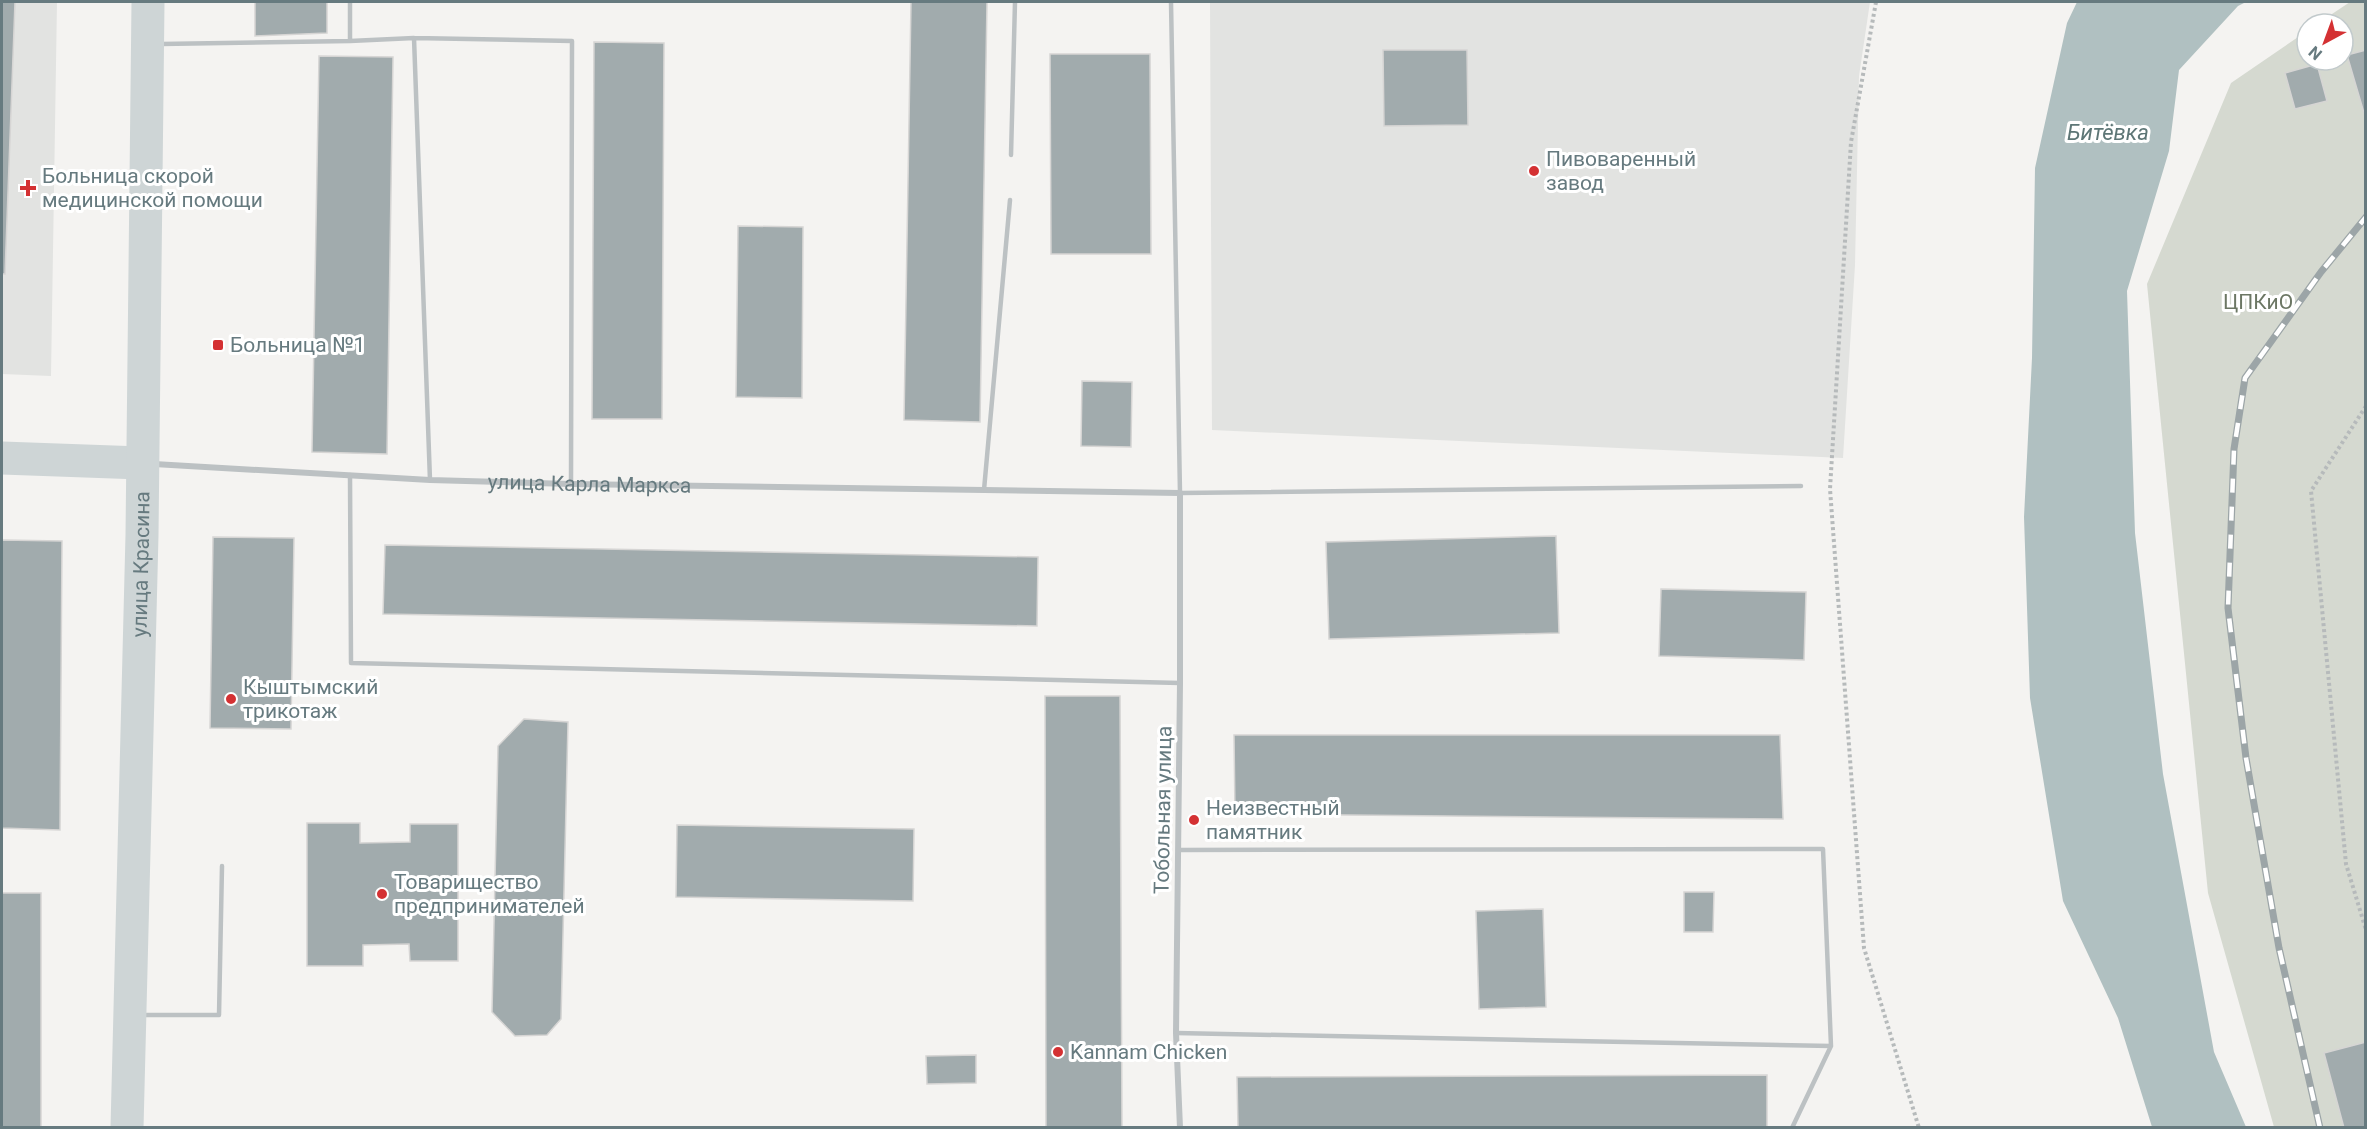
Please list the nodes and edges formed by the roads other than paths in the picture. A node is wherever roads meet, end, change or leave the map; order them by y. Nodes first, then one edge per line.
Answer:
1 (147, 2) edge
2 (350, 2) edge
3 (1015, 2) edge
4 (1171, 2) edge
5 (414, 38) junction
6 (350, 41) junction
7 (147, 44) junction
8 (1011, 155) dead end
9 (1010, 200) dead end
10 (2, 458) edge
11 (141, 463) junction
12 (350, 475) junction
13 (430, 480) junction
14 (571, 484) junction
15 (1801, 486) dead end
16 (984, 490) junction
17 (1180, 493) junction
18 (1180, 683) junction
19 (1179, 850) junction
20 (222, 866) dead end
21 (130, 1015) junction
22 (1176, 1033) junction
23 (1831, 1046) junction
24 (128, 1128) edge
25 (1180, 1128) edge
26 (1792, 1128) edge

1 - 7 main road, улица Красина
2 - 6 lane
3 - 8 lane
4 - 17 lane
5 - 6 lane
5 - 13 lane
5 - 14 lane
6 - 7 lane
7 - 11 main road, улица Красина
9 - 16 lane
10 - 11 main road, улица Карла Маркса
11 - 12 street, улица Карла Маркса
11 - 21 main road, улица Красина
12 - 13 street, улица Карла Маркса
12 - 18 lane
13 - 14 street, улица Карла Маркса
14 - 16 street, улица Карла Маркса
15 - 17 lane
16 - 17 street, улица Карла Маркса
17 - 18 street, Тобольная улица
18 - 19 street, Тобольная улица
19 - 22 street, Тобольная улица
19 - 23 lane
20 - 21 lane
21 - 24 main road, улица Красина
22 - 23 lane
22 - 25 street, Тобольная улица
23 - 26 lane

